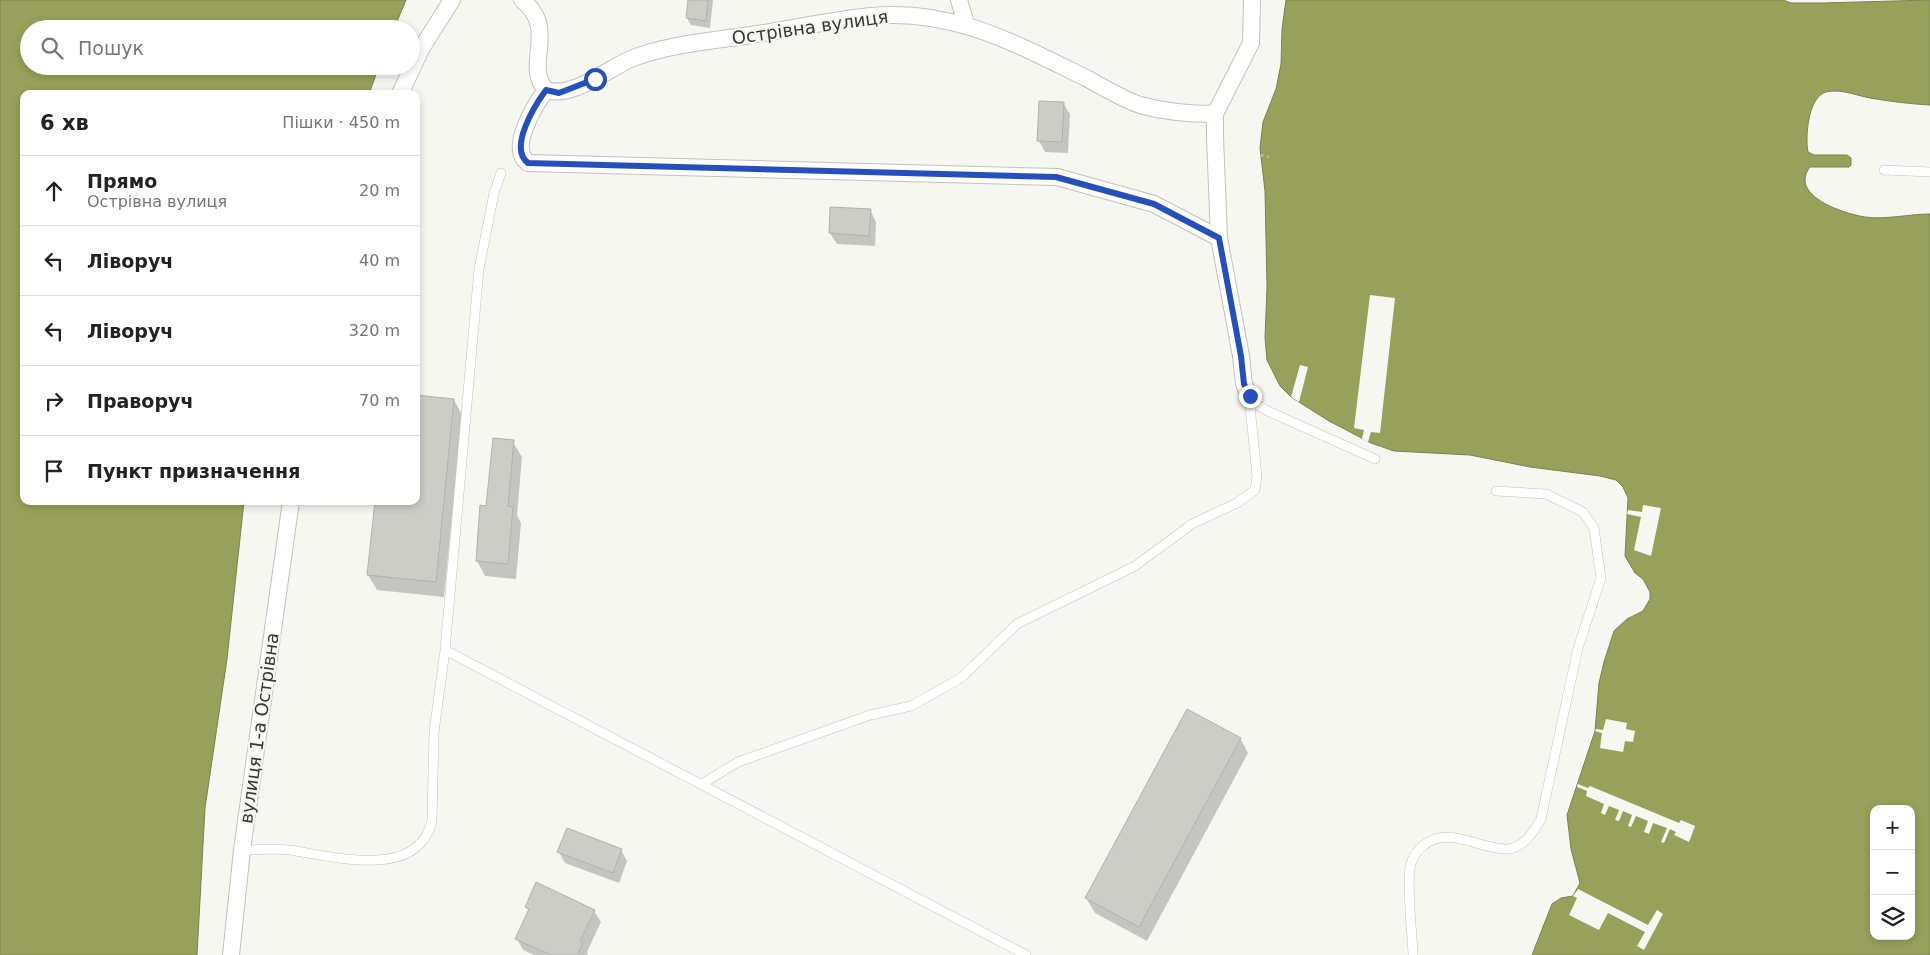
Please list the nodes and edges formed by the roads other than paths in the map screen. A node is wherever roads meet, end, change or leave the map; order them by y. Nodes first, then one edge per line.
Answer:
1 (452, 0) edge
2 (522, 0) edge
3 (959, 0) edge
4 (1252, 0) edge
5 (966, 24) junction
6 (420, 53) edge
7 (409, 75) edge
8 (402, 90) edge
9 (546, 90) junction
10 (1215, 114) junction
11 (1884, 170) dead end
12 (1930, 172) edge
13 (501, 173) dead end
14 (1219, 238) junction
15 (1250, 396) junction
16 (1375, 459) dead end
17 (1496, 491) dead end
18 (290, 505) edge
19 (446, 650) junction
20 (702, 784) junction
21 (242, 850) junction
22 (1024, 954) edge
23 (231, 955) edge
24 (1413, 955) edge

1 - 6 street
2 - 9 street
3 - 5 street
4 - 10 street
5 - 9 street, Острівна вулиця
5 - 10 street, Острівна вулиця
7 - 8 street
9 - 14 street
10 - 14 street
11 - 12 lane
13 - 19 lane
14 - 15 street
15 - 16 lane
15 - 20 lane
17 - 24 lane
18 - 21 street, вулиця 1-а Острівна
19 - 20 lane
19 - 21 lane
20 - 22 lane
21 - 23 street, вулиця 1-а Острівна

